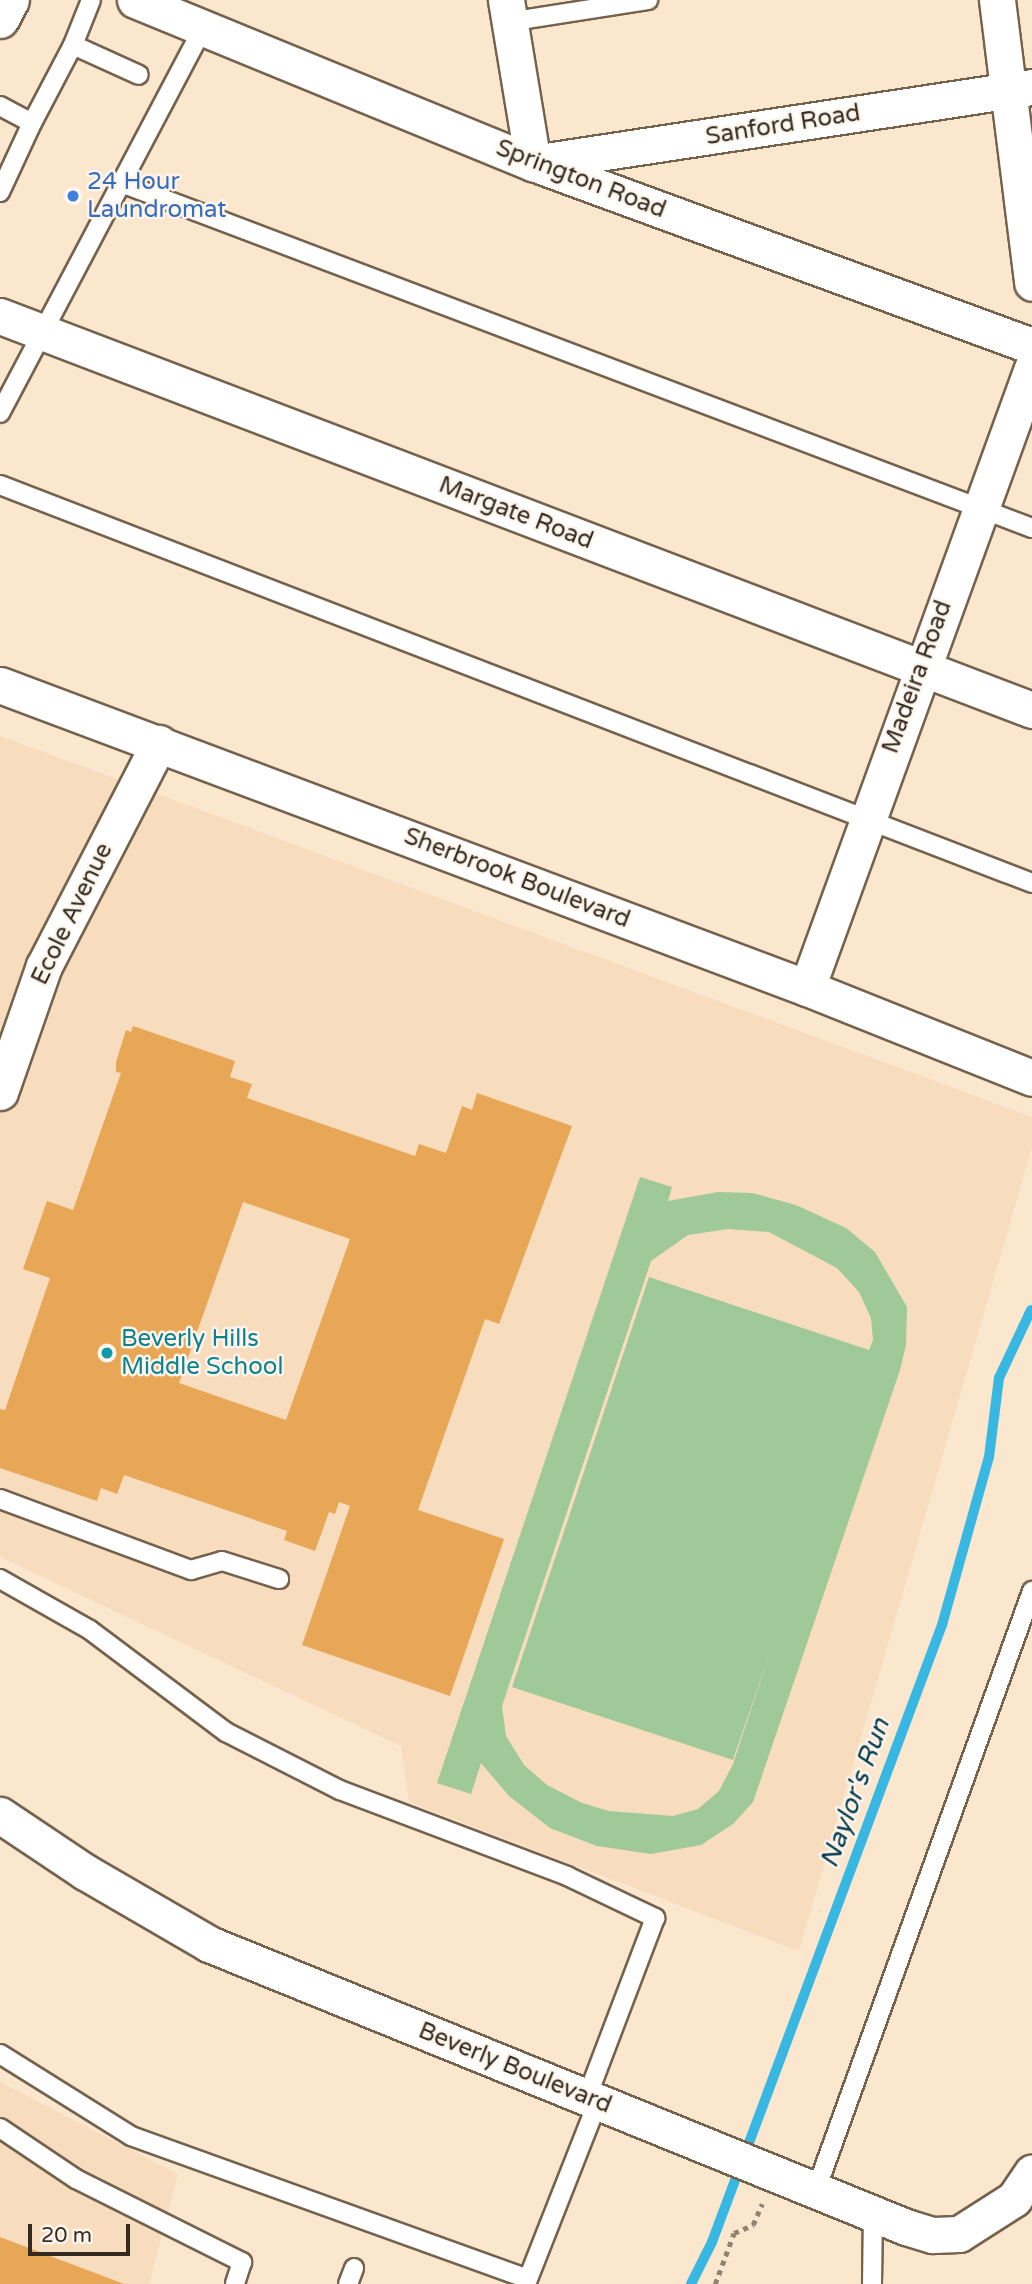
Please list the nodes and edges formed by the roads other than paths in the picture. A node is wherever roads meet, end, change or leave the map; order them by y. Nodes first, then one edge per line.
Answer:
1 (10, 0) edge
2 (91, 0) edge
3 (135, 0) edge
4 (648, 0) edge
5 (997, 0) edge
6 (507, 11) edge
7 (0, 19) edge
8 (203, 29) junction
9 (73, 45) junction
10 (139, 75) dead end
11 (1021, 89) edge
12 (0, 106) edge
13 (32, 123) junction
14 (533, 163) junction
15 (124, 184) junction
16 (0, 192) edge
17 (1030, 242) edge
18 (1032, 283) edge
19 (0, 316) edge
20 (40, 331) junction
21 (1032, 346) edge
22 (1032, 368) edge
23 (0, 413) edge
24 (0, 485) edge
25 (979, 508) junction
26 (1032, 528) edge
27 (921, 668) junction
28 (0, 685) edge
29 (1032, 710) edge
30 (159, 743) junction
31 (864, 820) junction
32 (1032, 883) edge
33 (807, 988) junction
34 (1032, 1078) edge
35 (0, 1092) edge
36 (0, 1499) edge
37 (0, 1579) edge
38 (278, 1580) dead end
39 (1032, 1591) edge
40 (0, 1815) edge
41 (0, 2054) edge
42 (593, 2099) junction
43 (0, 2127) edge
44 (1032, 2172) edge
45 (816, 2190) junction
46 (873, 2213) junction
47 (235, 2284) edge
48 (873, 2284) edge

1 - 7 main road
2 - 9 lane
3 - 8 street, Springton Road
4 - 6 lane
5 - 11 street
6 - 14 street
8 - 14 street, Springton Road
8 - 15 lane
9 - 10 lane
9 - 13 lane
11 - 14 street, Sanford Road
11 - 17 street
12 - 13 lane
13 - 16 lane
14 - 21 street, Springton Road
15 - 20 lane
15 - 25 lane
17 - 18 street
19 - 20 street, Margate Road
20 - 23 lane
20 - 27 street, Margate Road
22 - 25 street, Madeira Road
24 - 31 lane
25 - 26 lane
25 - 27 street, Madeira Road
27 - 29 street, Margate Road
27 - 31 street, Madeira Road
28 - 30 street, Sherbrook Boulevard
30 - 33 street, Sherbrook Boulevard
30 - 35 street, Ecole Avenue
31 - 32 lane
31 - 33 street, Madeira Road
33 - 34 street, Sherbrook Boulevard
36 - 38 lane
37 - 42 lane
39 - 45 lane
40 - 42 street, Beverly Boulevard
41 - 42 lane
42 - 45 street, Beverly Boulevard
43 - 47 lane
44 - 46 street, Beverly Boulevard
45 - 46 street, Beverly Boulevard
46 - 48 lane

